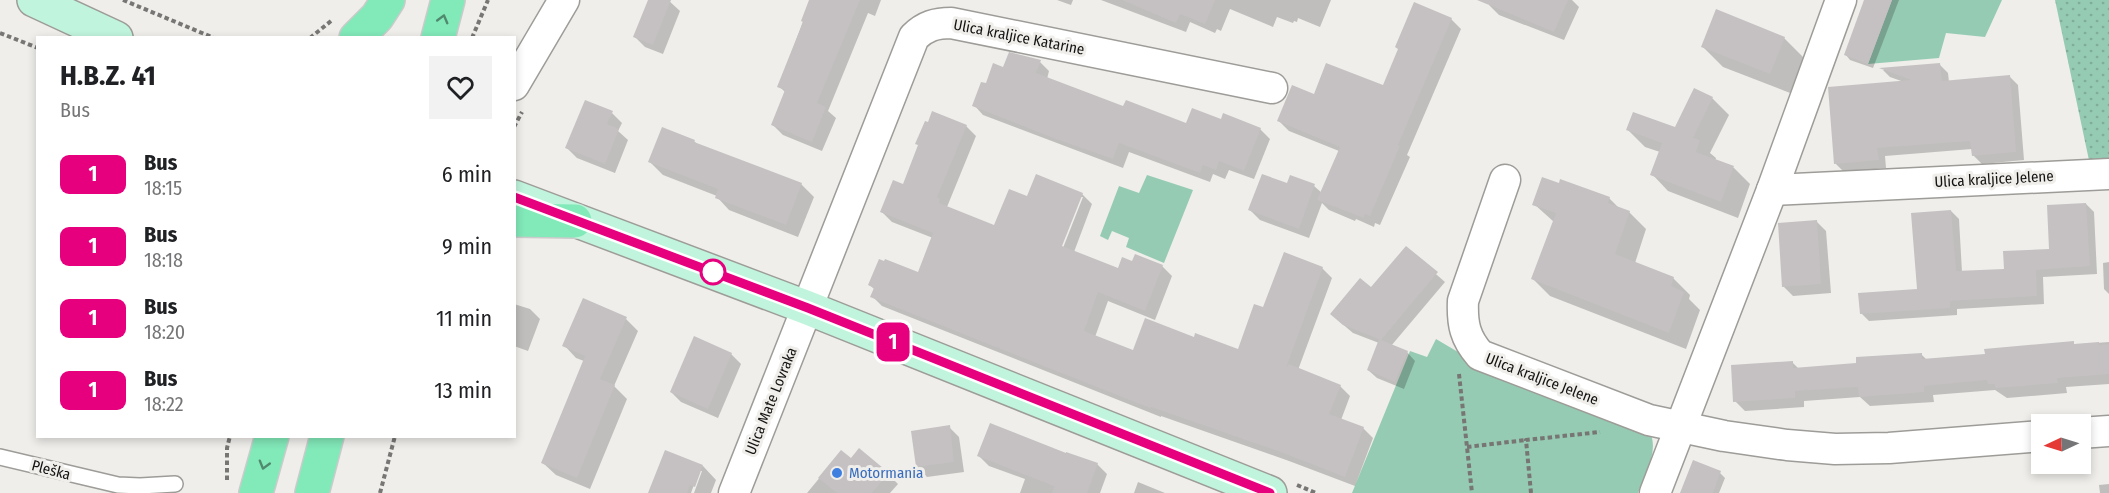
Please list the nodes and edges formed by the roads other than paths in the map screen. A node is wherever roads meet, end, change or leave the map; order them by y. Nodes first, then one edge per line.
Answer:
1 (34, 0) edge
2 (388, 0) edge
3 (395, 0) edge
4 (448, 0) edge
5 (564, 0) edge
6 (1841, 0) edge
7 (112, 36) edge
8 (358, 36) edge
9 (385, 36) edge
10 (439, 36) edge
11 (516, 82) edge
12 (1272, 88) dead end
13 (2109, 174) edge
14 (1504, 180) dead end
15 (1772, 190) junction
16 (516, 199) edge
17 (516, 220) edge
18 (575, 220) junction
19 (808, 308) junction
20 (1679, 426) junction
21 (2109, 431) edge
22 (2091, 432) edge
23 (2031, 437) edge
24 (271, 438) edge
25 (326, 438) edge
26 (0, 457) edge
27 (175, 484) dead end
28 (242, 489) edge
29 (312, 493) edge
30 (734, 493) edge
31 (1270, 493) edge
32 (1654, 493) edge

1 - 7 street
2 - 8 main road
3 - 9 main road
10 -> 4 main road
5 - 11 street
6 - 15 street
12 - 19 street, Ulica kraljice Katarine
13 - 15 street, Ulica kraljice Jelene
14 - 20 street, Ulica kraljice Jelene
15 - 20 street
16 - 18 street
17 - 18 main road
18 - 19 street
19 - 30 street, Ulica Mate Lovraka
19 - 31 street
20 - 23 street, Ulica kraljice Jelene
20 - 32 street
21 - 22 street
24 -> 28 main road
25 - 29 main road
26 - 27 lane, Pleška

